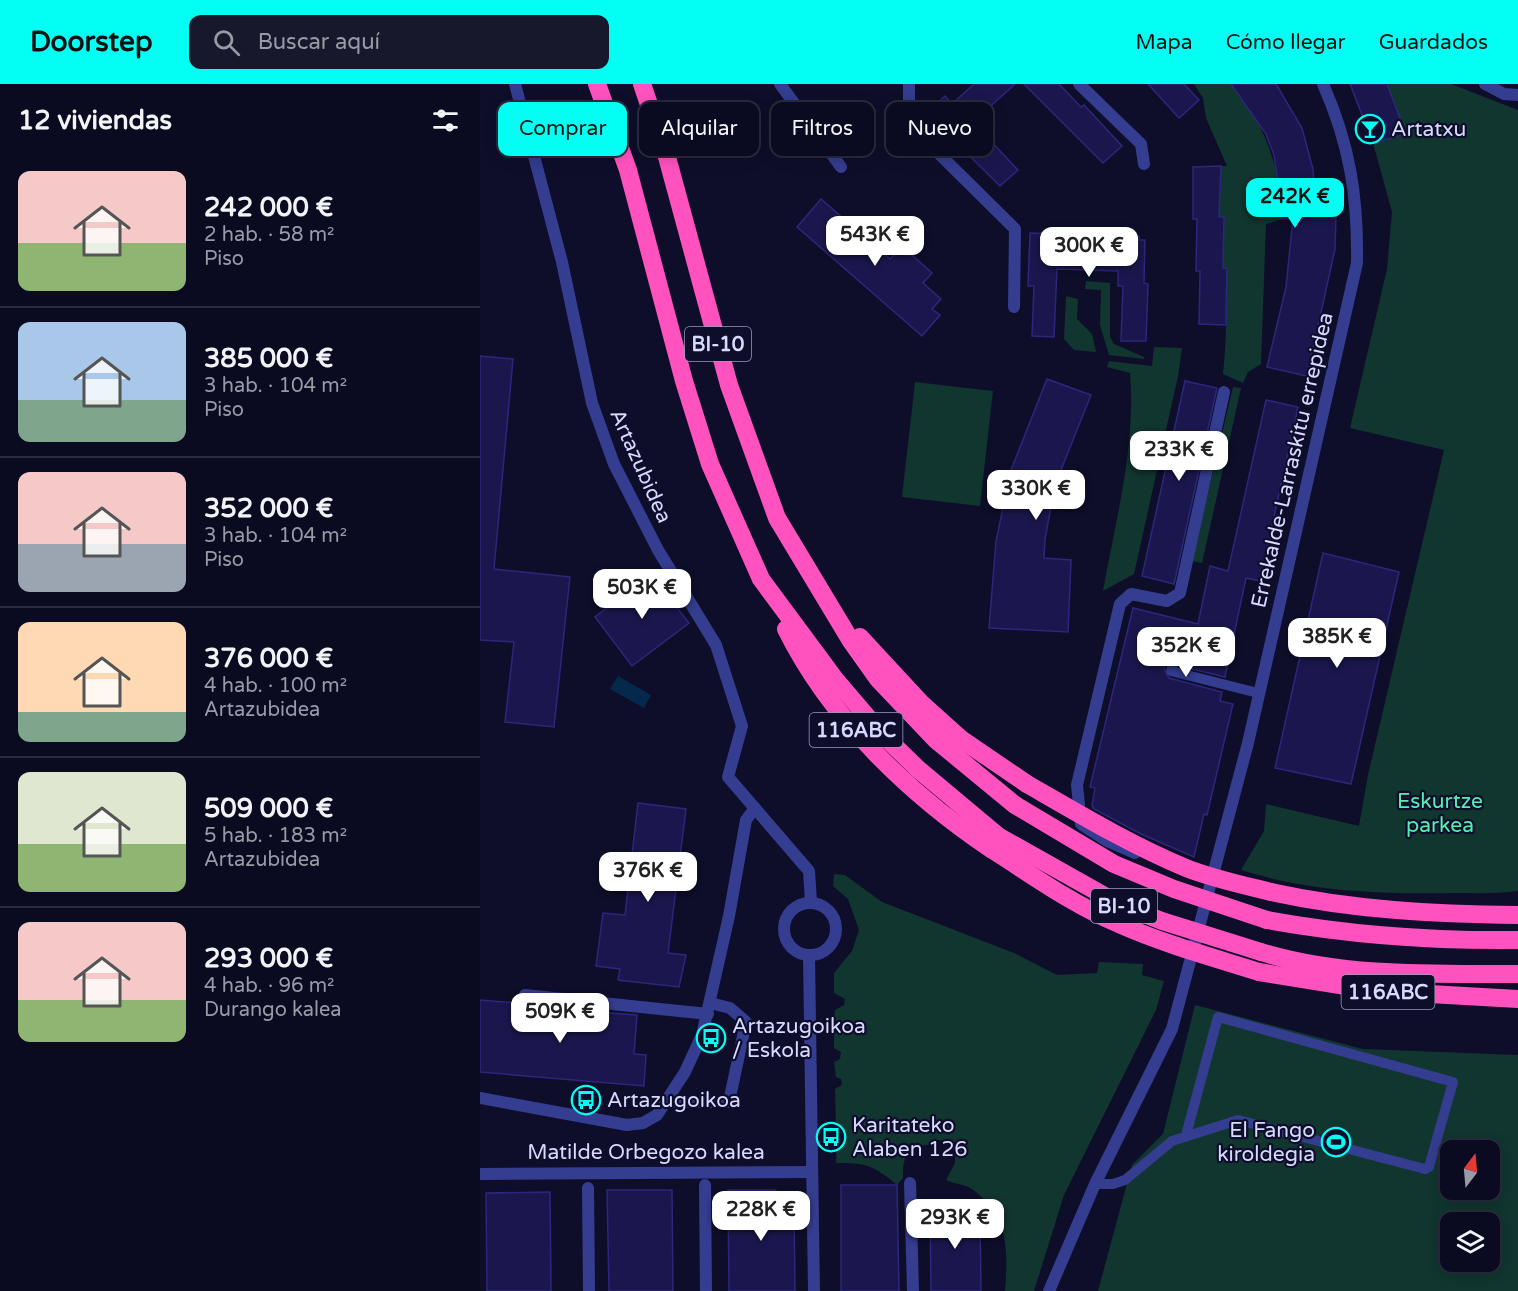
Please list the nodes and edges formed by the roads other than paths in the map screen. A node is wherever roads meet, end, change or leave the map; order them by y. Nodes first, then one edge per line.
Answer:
1 (515, 84) edge
2 (597, 84) edge
3 (642, 84) edge
4 (780, 84) edge
5 (909, 84) edge
6 (1079, 84) edge
7 (1323, 84) edge
8 (1485, 84) edge
9 (1518, 95) edge
10 (1144, 164) dead end
11 (841, 166) dead end
12 (1014, 307) dead end
13 (1224, 393) dead end
14 (821, 593) junction
15 (1180, 638) dead end
16 (1258, 693) junction
17 (755, 808) junction
18 (995, 842) junction
19 (1210, 879) junction
20 (811, 902) junction
21 (1518, 915) edge
22 (1518, 940) edge
23 (809, 956) junction
24 (1518, 974) edge
25 (525, 995) dead end
26 (1518, 999) edge
27 (709, 1009) junction
28 (480, 1098) edge
29 (667, 1102) junction
30 (1186, 1135) junction
31 (812, 1172) junction
32 (480, 1174) edge
33 (910, 1183) dead end
34 (1095, 1184) junction
35 (705, 1185) dead end
36 (588, 1188) dead end
37 (589, 1291) edge
38 (706, 1291) edge
39 (814, 1291) edge
40 (913, 1291) edge
41 (1049, 1291) edge

1 - 17 street, Artazubidea
2 - 18 highway, BI-10
3 - 14 highway, BI-10
4 - 11 street
5 - 12 street
6 - 10 street
7 - 16 street, Errekalde-Larraskitu errepidea
8 - 9 street
13 - 19 street
14 - 21 highway, bridge
14 - 22 highway, BI-10, bridge
15 - 16 lane
16 - 19 street, Errekalde-Larraskitu errepidea
17 - 20 street
17 - 27 street
18 - 24 highway, BI-10, bridge
18 - 26 highway, 116ABC, bridge
19 - 34 street, Errekalde-Larraskitu errepidea
20 - 23 street
20 - 23 street
23 - 31 street
25 - 27 street
27 - 29 street
27 - 29 street
28 - 29 street
30 - 30 lane
30 - 34 lane
31 - 32 street, Matilde Orbegozo kalea
31 - 39 street
33 - 40 street
34 - 41 street, Errekalde-Larraskitu errepidea
35 - 38 street, Matilde Orbegozo kalea
36 - 37 street, Matilde Orbegozo kalea

